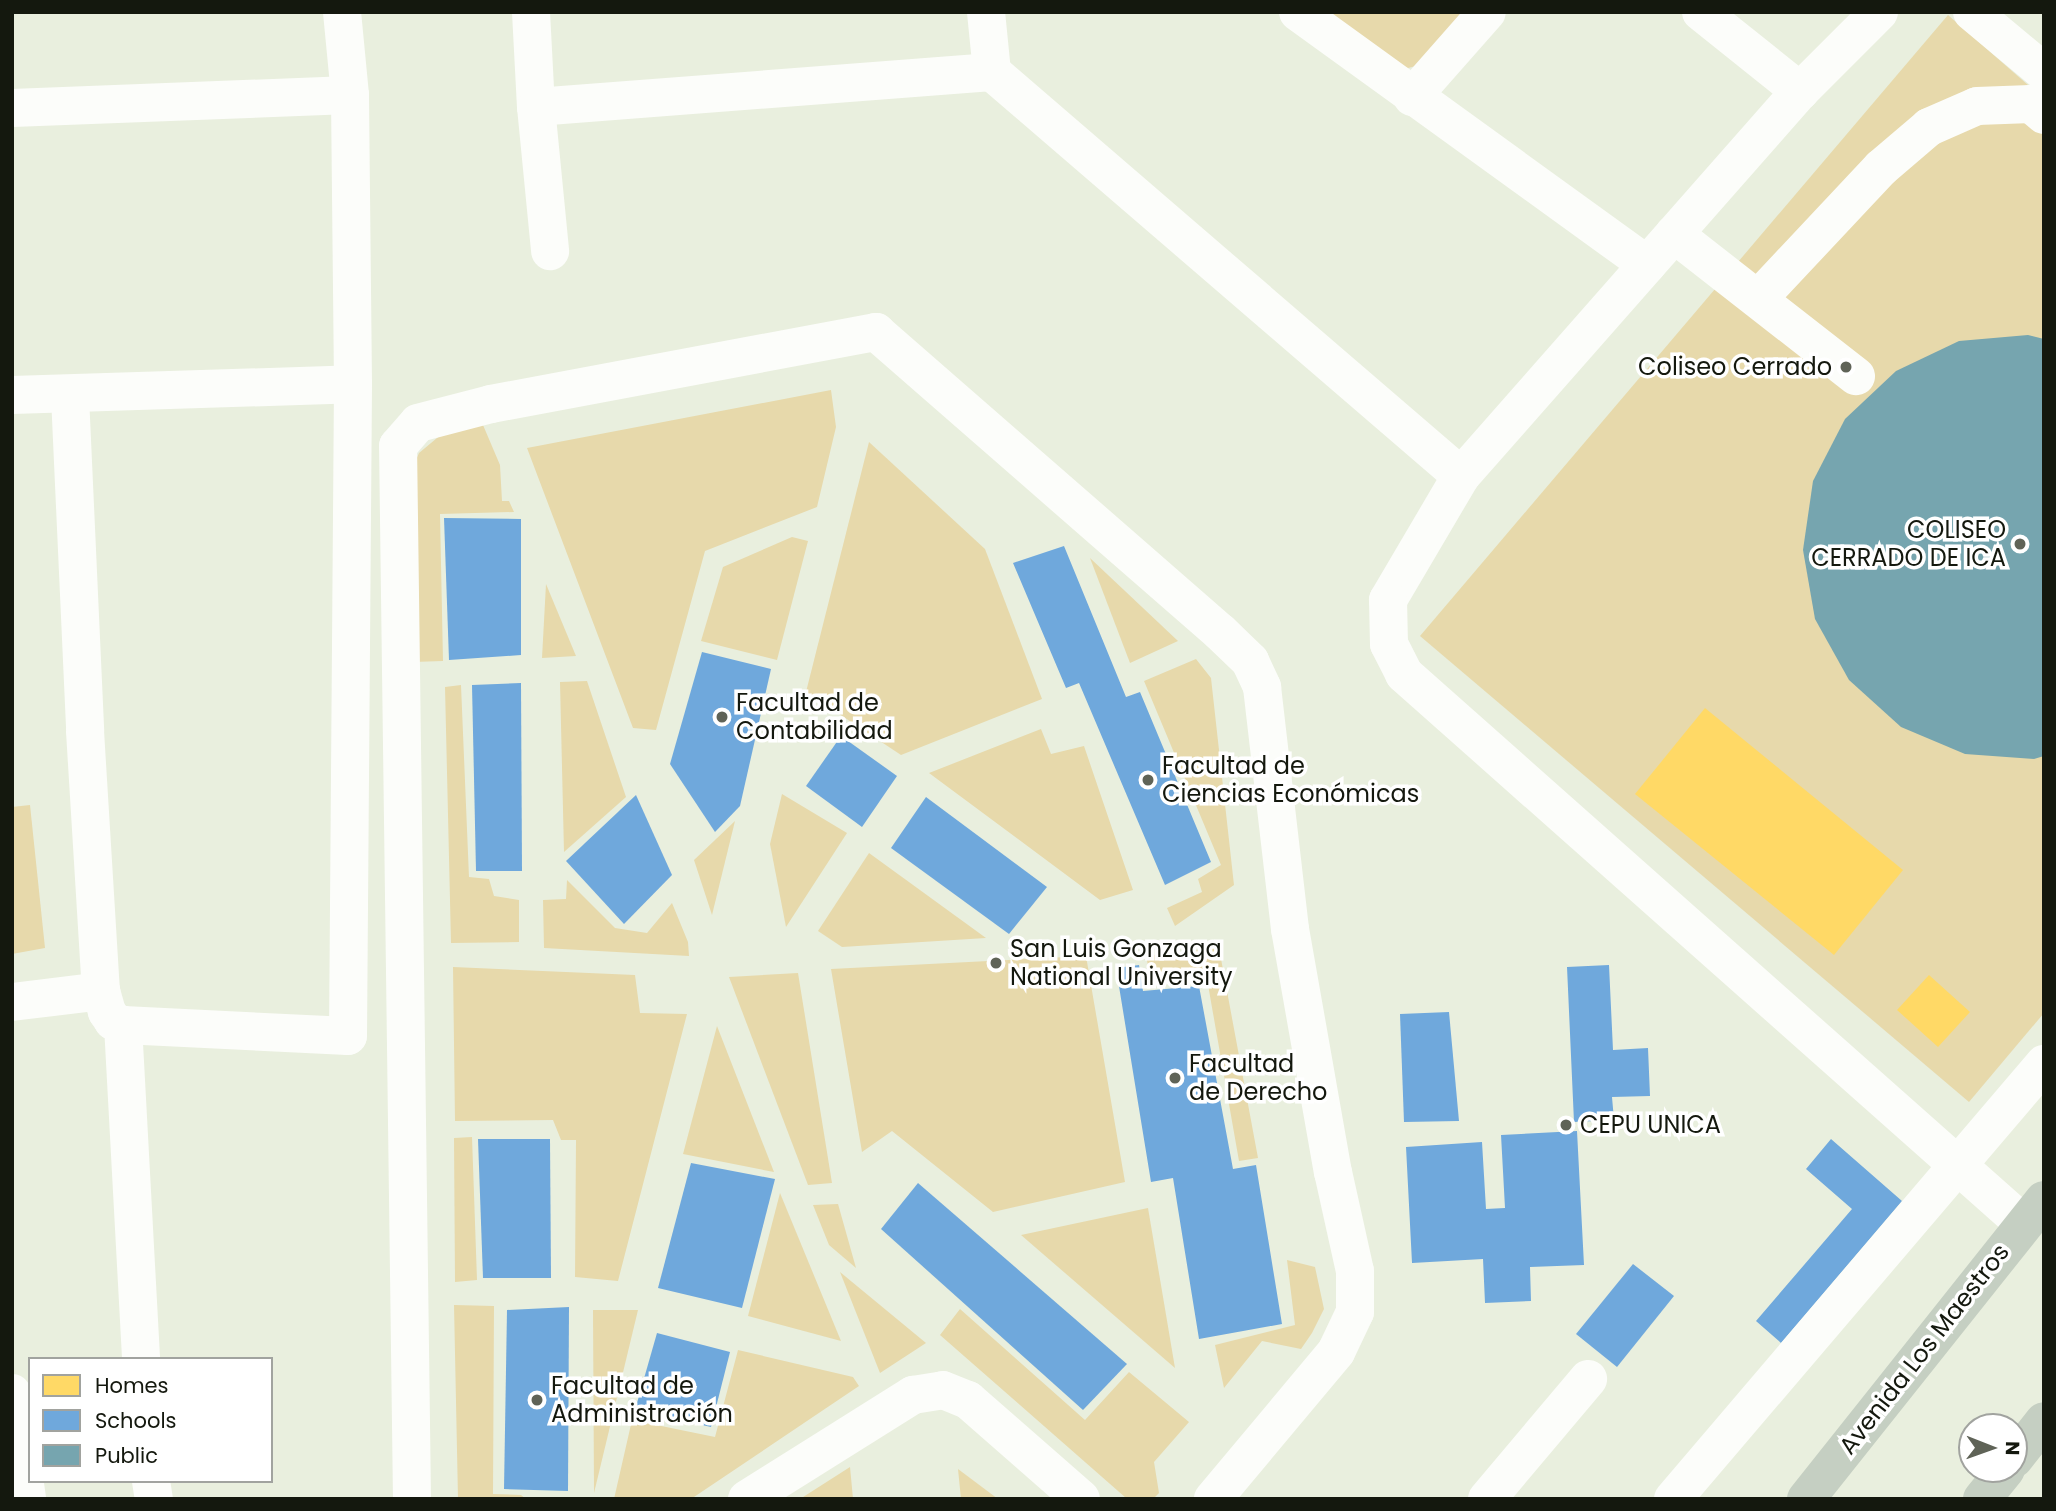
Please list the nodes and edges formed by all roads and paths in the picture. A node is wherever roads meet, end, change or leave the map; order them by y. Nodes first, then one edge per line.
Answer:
1 (342, 12) edge
2 (531, 12) edge
3 (986, 12) edge
4 (1298, 12) edge
5 (1487, 12) edge
6 (1701, 12) edge
7 (1879, 12) edge
8 (1972, 12) edge
9 (992, 72) junction
10 (2044, 72) edge
11 (1800, 90) junction
12 (350, 95) junction
13 (1412, 97) junction
14 (536, 107) junction
15 (12, 108) edge
16 (2044, 115) edge
17 (1674, 234) junction
18 (550, 251) dead end
19 (1647, 265) junction
20 (1758, 299) junction
21 (1856, 376) dead end
22 (353, 384) junction
23 (12, 395) edge
24 (70, 396) junction
25 (1461, 476) junction
26 (101, 991) junction
27 (12, 1002) edge
28 (123, 1025) junction
29 (2044, 1064) edge
30 (1959, 1164) junction
31 (2034, 1212) edge
32 (141, 1357) edge
33 (1588, 1378) dead end
34 (12, 1393) edge
35 (2044, 1421) edge
36 (2028, 1441) edge
37 (1995, 1483) edge
38 (27, 1499) edge
39 (412, 1499) edge
40 (747, 1499) edge
41 (1081, 1499) edge
42 (1213, 1499) edge
43 (1487, 1499) edge
44 (1673, 1499) edge
45 (1806, 1499) edge
46 (1982, 1499) edge

1 - 12 street
2 - 14 street
3 - 9 street
4 - 13 street
5 - 13 street
6 - 11 street
7 - 11 street
8 - 10 street
9 - 14 street
9 - 25 street
11 - 17 street
12 - 15 street
12 - 22 street
13 - 19 street
14 - 18 street
16 - 20 street
17 - 19 street
17 - 20 street
19 - 25 street
20 - 21 street
22 - 24 street
22 - 28 street
23 - 24 street
24 - 26 street
25 - 30 street
26 - 27 street
26 - 28 street
28 - 32 street
29 - 30 street
30 - 31 street
30 - 44 street
31 - 45 highway, Avenida Los Maestros
33 - 43 street
34 - 38 street
35 - 36 highway
37 - 46 highway
39 - 42 street
40 - 41 street

